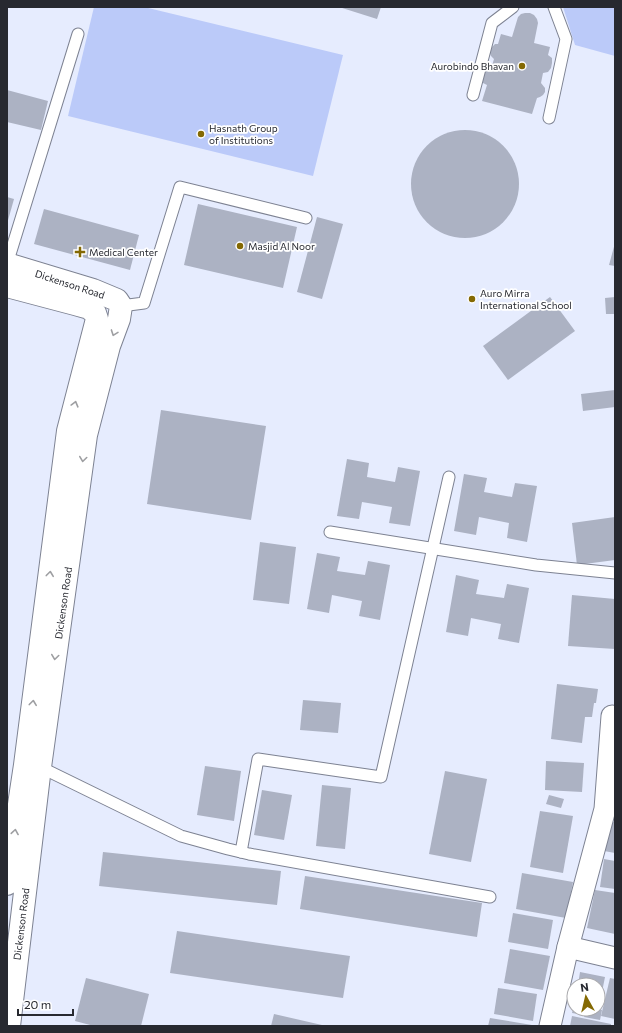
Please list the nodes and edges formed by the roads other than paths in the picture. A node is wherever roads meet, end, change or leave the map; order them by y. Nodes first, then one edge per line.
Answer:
1 (513, 7) edge
2 (554, 7) edge
3 (78, 34) dead end
4 (473, 95) dead end
5 (549, 118) dead end
6 (306, 218) dead end
7 (14, 275) edge
8 (121, 306) junction
9 (77, 433) junction
10 (449, 477) dead end
11 (330, 532) dead end
12 (433, 548) junction
13 (615, 573) edge
14 (612, 716) dead end
15 (40, 767) junction
16 (610, 809) edge
17 (241, 852) junction
18 (7, 884) edge
19 (490, 897) dead end
20 (568, 947) junction
21 (615, 958) edge
22 (9, 1026) edge
23 (550, 1026) edge

1 - 4 lane
2 - 5 lane
3 - 7 lane
6 - 8 lane
7 - 8 main road, Dickenson Road
9 -> 7 main road, Dickenson Road
8 -> 9 main road, Dickenson Road
9 -> 15 main road, Dickenson Road
18 -> 9 main road, Dickenson Road
10 - 12 lane
11 - 12 lane
12 - 13 lane
12 - 17 lane
14 - 16 street
15 - 17 lane
15 - 22 main road, Dickenson Road
16 - 20 street
17 - 19 lane
20 - 21 street
20 - 23 street

